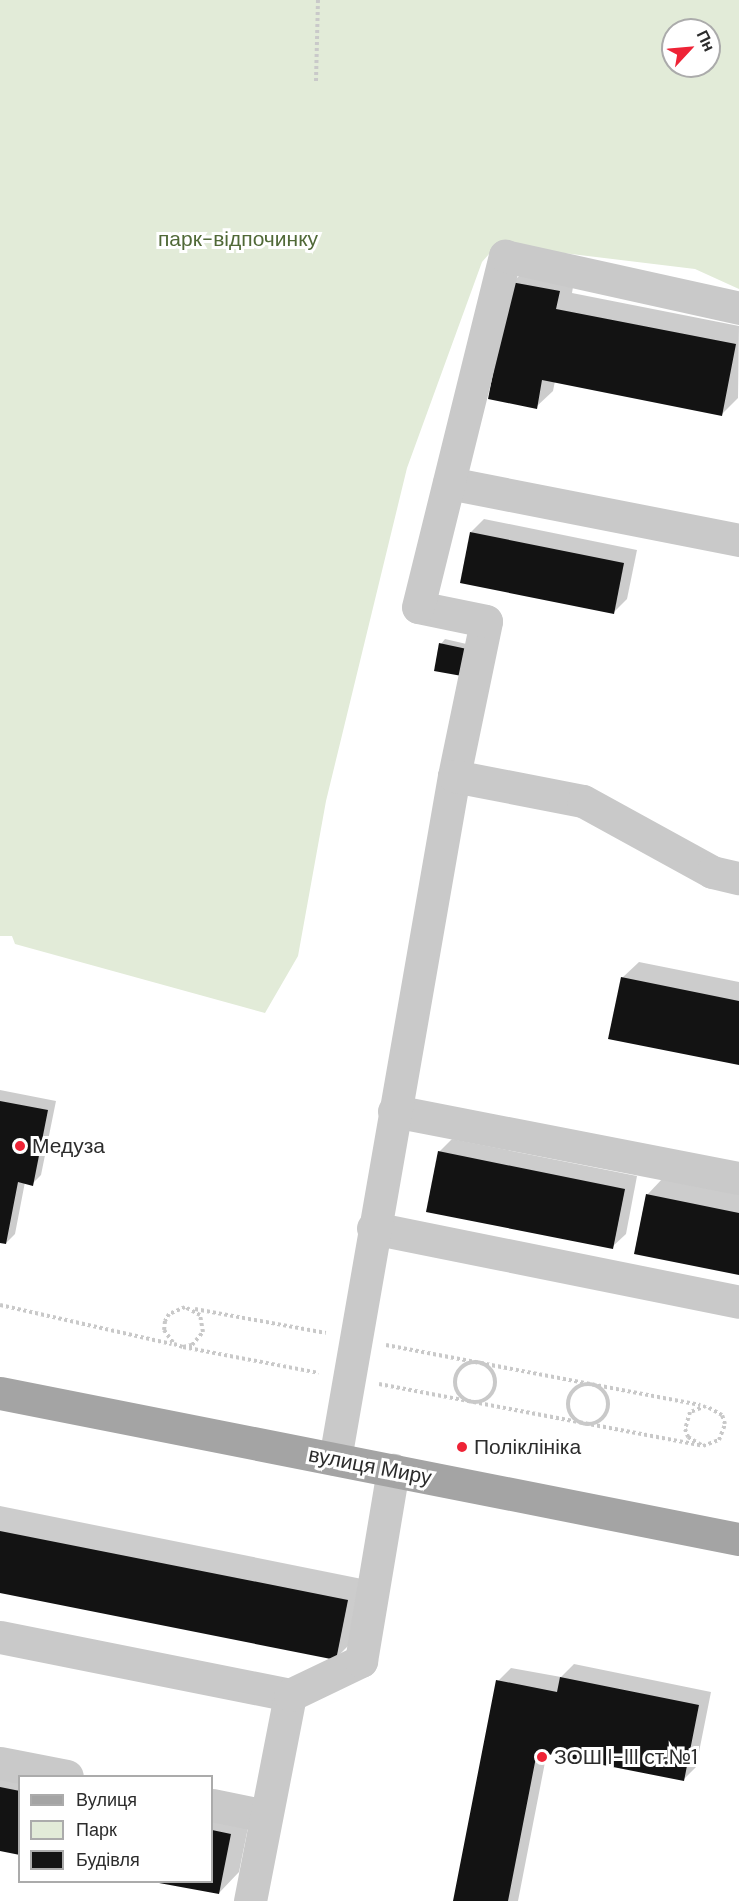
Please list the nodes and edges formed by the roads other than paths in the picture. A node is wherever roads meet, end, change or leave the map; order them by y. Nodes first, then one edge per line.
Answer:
1 (739, 308) edge
2 (449, 483) junction
3 (739, 540) edge
4 (454, 776) junction
5 (739, 878) edge
6 (394, 1112) junction
7 (739, 1178) edge
8 (373, 1228) junction
9 (739, 1302) edge
10 (0, 1393) edge
11 (335, 1459) junction
12 (393, 1470) junction
13 (739, 1539) edge
14 (0, 1637) edge
15 (290, 1695) junction
16 (0, 1763) edge
17 (62, 1775) edge
18 (213, 1805) edge
19 (266, 1816) junction
20 (250, 1901) edge

1 - 2 lane
2 - 3 lane
2 - 4 lane
4 - 5 lane
4 - 6 lane
6 - 7 lane
6 - 8 lane
8 - 9 lane
8 - 11 lane
10 - 11 main road, вулиця Миру
11 - 12 main road, вулиця Миру
12 - 13 main road, вулиця Миру
12 - 15 lane
14 - 15 lane
15 - 19 lane
16 - 17 lane
18 - 19 lane
19 - 20 lane

